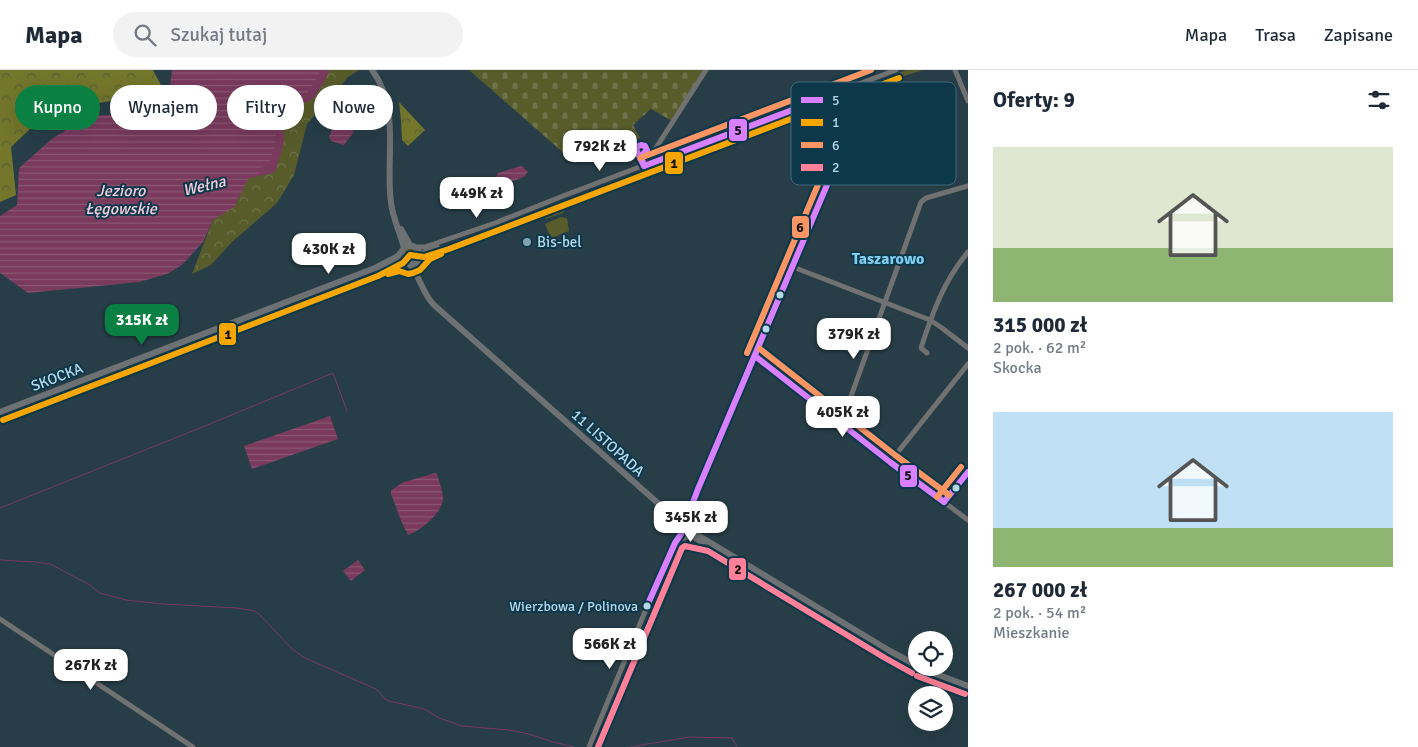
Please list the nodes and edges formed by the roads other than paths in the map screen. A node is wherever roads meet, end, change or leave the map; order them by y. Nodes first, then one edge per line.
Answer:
1 (372, 70) edge
2 (706, 70) edge
3 (896, 70) edge
4 (955, 70) edge
5 (865, 82) edge
6 (968, 101) edge
7 (791, 110) edge
8 (640, 156) dead end
9 (654, 162) junction
10 (644, 166) junction
11 (828, 185) edge
12 (968, 186) edge
13 (446, 241) junction
14 (408, 248) junction
15 (968, 252) edge
16 (419, 259) junction
17 (407, 263) junction
18 (793, 267) junction
19 (375, 268) junction
20 (427, 297) junction
21 (885, 303) junction
22 (930, 320) junction
23 (968, 348) edge
24 (927, 353) dead end
25 (755, 356) junction
26 (968, 364) edge
27 (0, 412) edge
28 (841, 424) junction
29 (890, 462) junction
30 (968, 472) edge
31 (944, 502) junction
32 (968, 520) edge
33 (683, 525) junction
34 (676, 541) junction
35 (711, 543) junction
36 (0, 619) edge
37 (908, 661) edge
38 (941, 676) edge
39 (968, 686) edge
40 (194, 747) edge
41 (589, 747) edge

1 - 14 main road
2 - 9 street
3 - 5 street, SKOCKA
4 - 6 street
7 - 9 street, SKOCKA
8 - 10 street
9 - 10 street, SKOCKA
10 - 13 street, SKOCKA
11 - 18 street
12 - 21 street
13 - 14 street, SKOCKA
13 - 16 street, SKOCKA
14 - 16 main road, 11 LISTOPADA
14 - 17 main road, 11 LISTOPADA
14 - 19 main road, SKOCKA
15 - 22 street
16 - 17 main road, SKOCKA
16 - 20 main road, 11 LISTOPADA
17 - 19 main road, SKOCKA
17 - 20 main road, 11 LISTOPADA
18 - 21 street
18 - 25 street
19 - 27 main road, SKOCKA
20 - 33 main road, 11 LISTOPADA
21 - 22 street
21 - 28 street
22 - 23 street
22 - 24 street
25 - 28 street
25 - 33 street
26 - 29 street
28 - 29 street
29 - 31 street
30 - 31 street
31 - 32 street
33 - 34 street
33 - 35 main road, 11 LISTOPADA
34 - 35 street
34 - 41 street
35 - 37 main road, 11 LISTOPADA
36 - 40 street
38 - 39 main road

